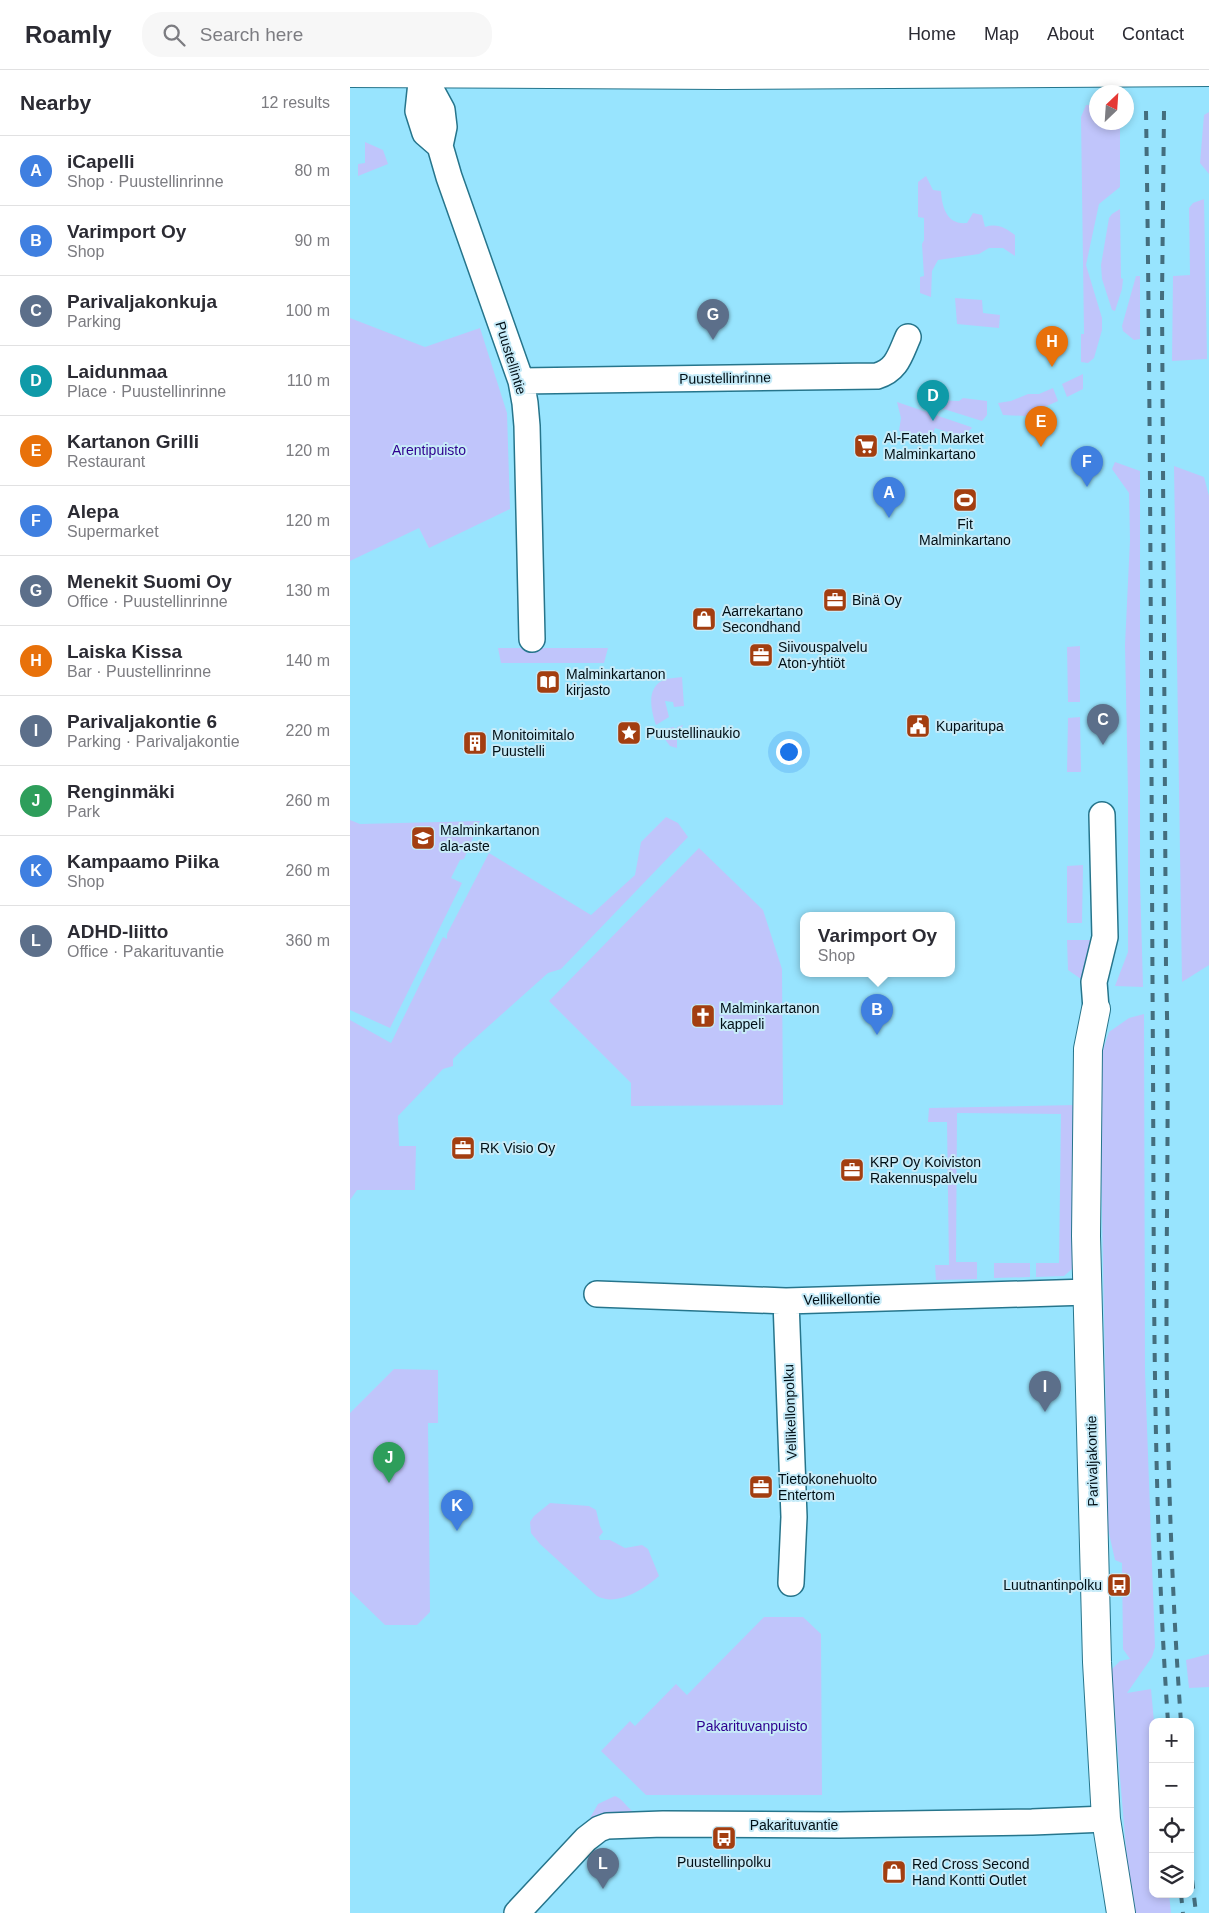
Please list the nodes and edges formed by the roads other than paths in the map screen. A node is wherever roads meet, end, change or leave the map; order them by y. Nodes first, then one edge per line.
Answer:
1 (1209, 72) edge
2 (350, 73) edge
3 (422, 73) junction
4 (908, 337) dead end
5 (521, 381) junction
6 (532, 639) dead end
7 (1102, 815) dead end
8 (1096, 1009) joint
9 (1088, 1292) junction
10 (597, 1294) dead end
11 (786, 1300) junction
12 (791, 1583) dead end
13 (1106, 1819) junction
14 (517, 1913) edge
15 (1121, 1913) edge

1 - 3 street
2 - 3 street
3 - 5 street, Puustellintie
4 - 5 street, Puustellinrinne
5 - 6 street, Puustellintie
7 - 8 street
8 - 9 street, Parivaljakontie
9 - 11 street, Vellikellontie
9 - 13 street, Parivaljakontie
10 - 11 street, Vellikellontie
11 - 12 street, Vellikellonpolku
13 - 14 street, Pakarituvantie
13 - 15 street, Parivaljakontie

